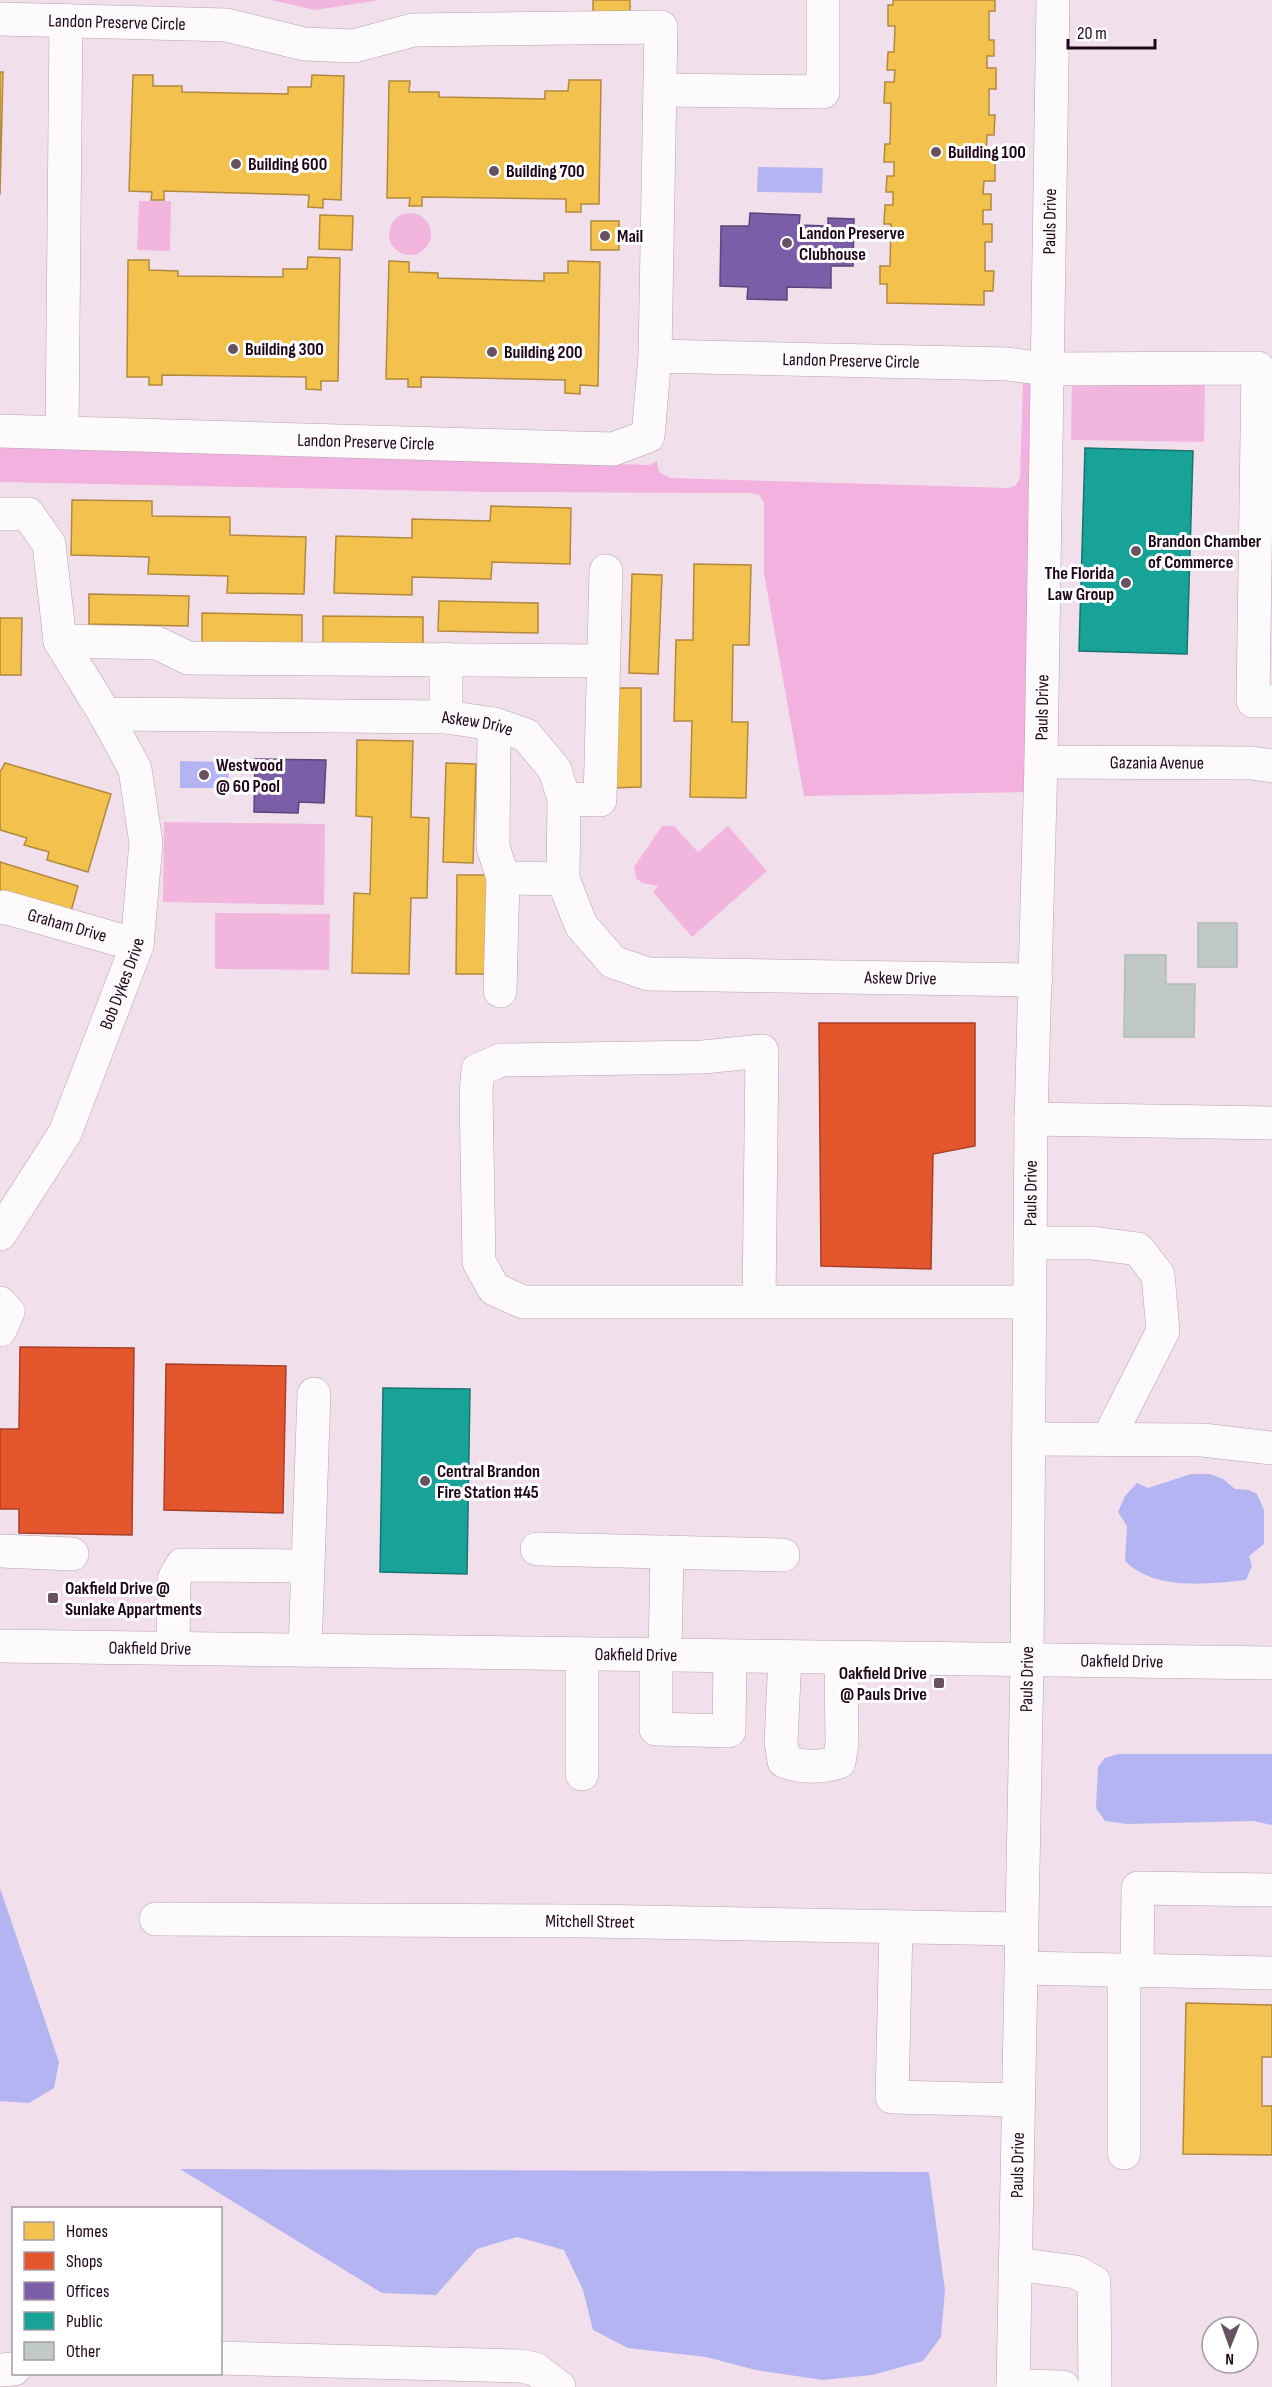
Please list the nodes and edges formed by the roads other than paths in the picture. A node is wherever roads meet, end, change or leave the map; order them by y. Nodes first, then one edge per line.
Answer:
1 (823, 0) edge
2 (1053, 0) edge
3 (662, 13) edge
4 (0, 19) edge
5 (66, 20) junction
6 (660, 90) junction
7 (655, 356) junction
8 (1046, 369) junction
9 (0, 431) edge
10 (62, 432) junction
11 (0, 514) edge
12 (1264, 536) edge
13 (606, 571) dead end
14 (60, 641) junction
15 (446, 659) junction
16 (604, 661) junction
17 (1272, 701) edge
18 (105, 714) junction
19 (446, 717) junction
20 (494, 724) junction
21 (1041, 762) junction
22 (1272, 766) edge
23 (564, 799) junction
24 (503, 878) junction
25 (563, 879) junction
26 (0, 908) edge
27 (137, 945) junction
28 (1036, 980) junction
29 (500, 991) dead end
30 (1031, 1119) junction
31 (1272, 1123) edge
32 (0, 1234) edge
33 (1030, 1244) junction
34 (759, 1302) junction
35 (1030, 1302) junction
36 (0, 1303) edge
37 (0, 1330) edge
38 (314, 1394) dead end
39 (1029, 1439) junction
40 (1108, 1439) junction
41 (1272, 1448) edge
42 (537, 1549) dead end
43 (0, 1551) edge
44 (667, 1552) junction
45 (72, 1554) dead end
46 (783, 1555) dead end
47 (307, 1566) junction
48 (0, 1646) edge
49 (173, 1648) junction
50 (305, 1650) junction
51 (582, 1654) junction
52 (661, 1655) junction
53 (730, 1657) junction
54 (785, 1658) junction
55 (841, 1658) junction
56 (1027, 1662) junction
57 (1272, 1663) edge
58 (582, 1774) dead end
59 (1272, 1890) edge
60 (156, 1919) dead end
61 (896, 1927) junction
62 (1022, 1929) junction
63 (1022, 1968) junction
64 (1131, 1970) junction
65 (1272, 1973) edge
66 (1019, 2100) junction
67 (1124, 2153) dead end
68 (1016, 2264) junction
69 (222, 2358) edge
70 (1013, 2386) edge
71 (559, 2387) edge
72 (1064, 2387) edge
73 (1095, 2387) edge

1 - 6 street
2 - 8 street, Pauls Drive
3 - 5 street, Landon Preserve Circle
3 - 6 street, Landon Preserve Circle
4 - 5 street, Landon Preserve Circle
5 - 10 street
6 - 7 street, Landon Preserve Circle
7 - 8 street, Landon Preserve Circle
7 - 10 street, Landon Preserve Circle
8 - 12 street, Landon Preserve Circle
8 - 21 street, Pauls Drive
9 - 10 street, Landon Preserve Circle
11 - 14 street
12 - 17 street
13 - 16 street
14 - 15 street
14 - 18 street
15 - 16 street
15 - 19 street
16 - 23 street
18 - 19 street, Askew Drive
18 - 27 street, Bob Dykes Drive
19 - 20 street, Askew Drive
20 - 23 street, Askew Drive
20 - 24 street
21 - 22 street, Gazania Avenue
21 - 28 street, Pauls Drive
23 - 25 street, Askew Drive
24 - 25 street
24 - 29 street
25 - 28 street, Askew Drive
26 - 27 street, Graham Drive
27 - 32 street, Bob Dykes Drive
28 - 30 street, Pauls Drive
30 - 31 street
30 - 33 street, Pauls Drive
33 - 35 street, Pauls Drive
33 - 40 street
34 - 34 street
34 - 35 street
35 - 39 street, Pauls Drive
36 - 37 street
38 - 47 street
39 - 40 street
39 - 56 street, Pauls Drive
40 - 41 street
42 - 44 street
43 - 45 street
44 - 46 street
44 - 52 street
47 - 49 street
47 - 50 street
48 - 49 street, Oakfield Drive
49 - 50 street, Oakfield Drive
50 - 51 street, Oakfield Drive
51 - 52 street, Oakfield Drive
51 - 58 street
52 - 53 street, Oakfield Drive
52 - 53 street
53 - 54 street, Oakfield Drive
54 - 55 street, Oakfield Drive
54 - 55 street
55 - 56 street, Oakfield Drive
56 - 57 street, Oakfield Drive
56 - 62 street, Pauls Drive
59 - 64 street
60 - 61 street, Mitchell Street
61 - 62 street, Mitchell Street
61 - 66 street
62 - 63 street, Pauls Drive
63 - 64 street
63 - 66 street, Pauls Drive
64 - 65 street
64 - 67 street
66 - 68 street, Pauls Drive
68 - 70 street, Pauls Drive
68 - 73 street
69 - 71 street
70 - 72 street

